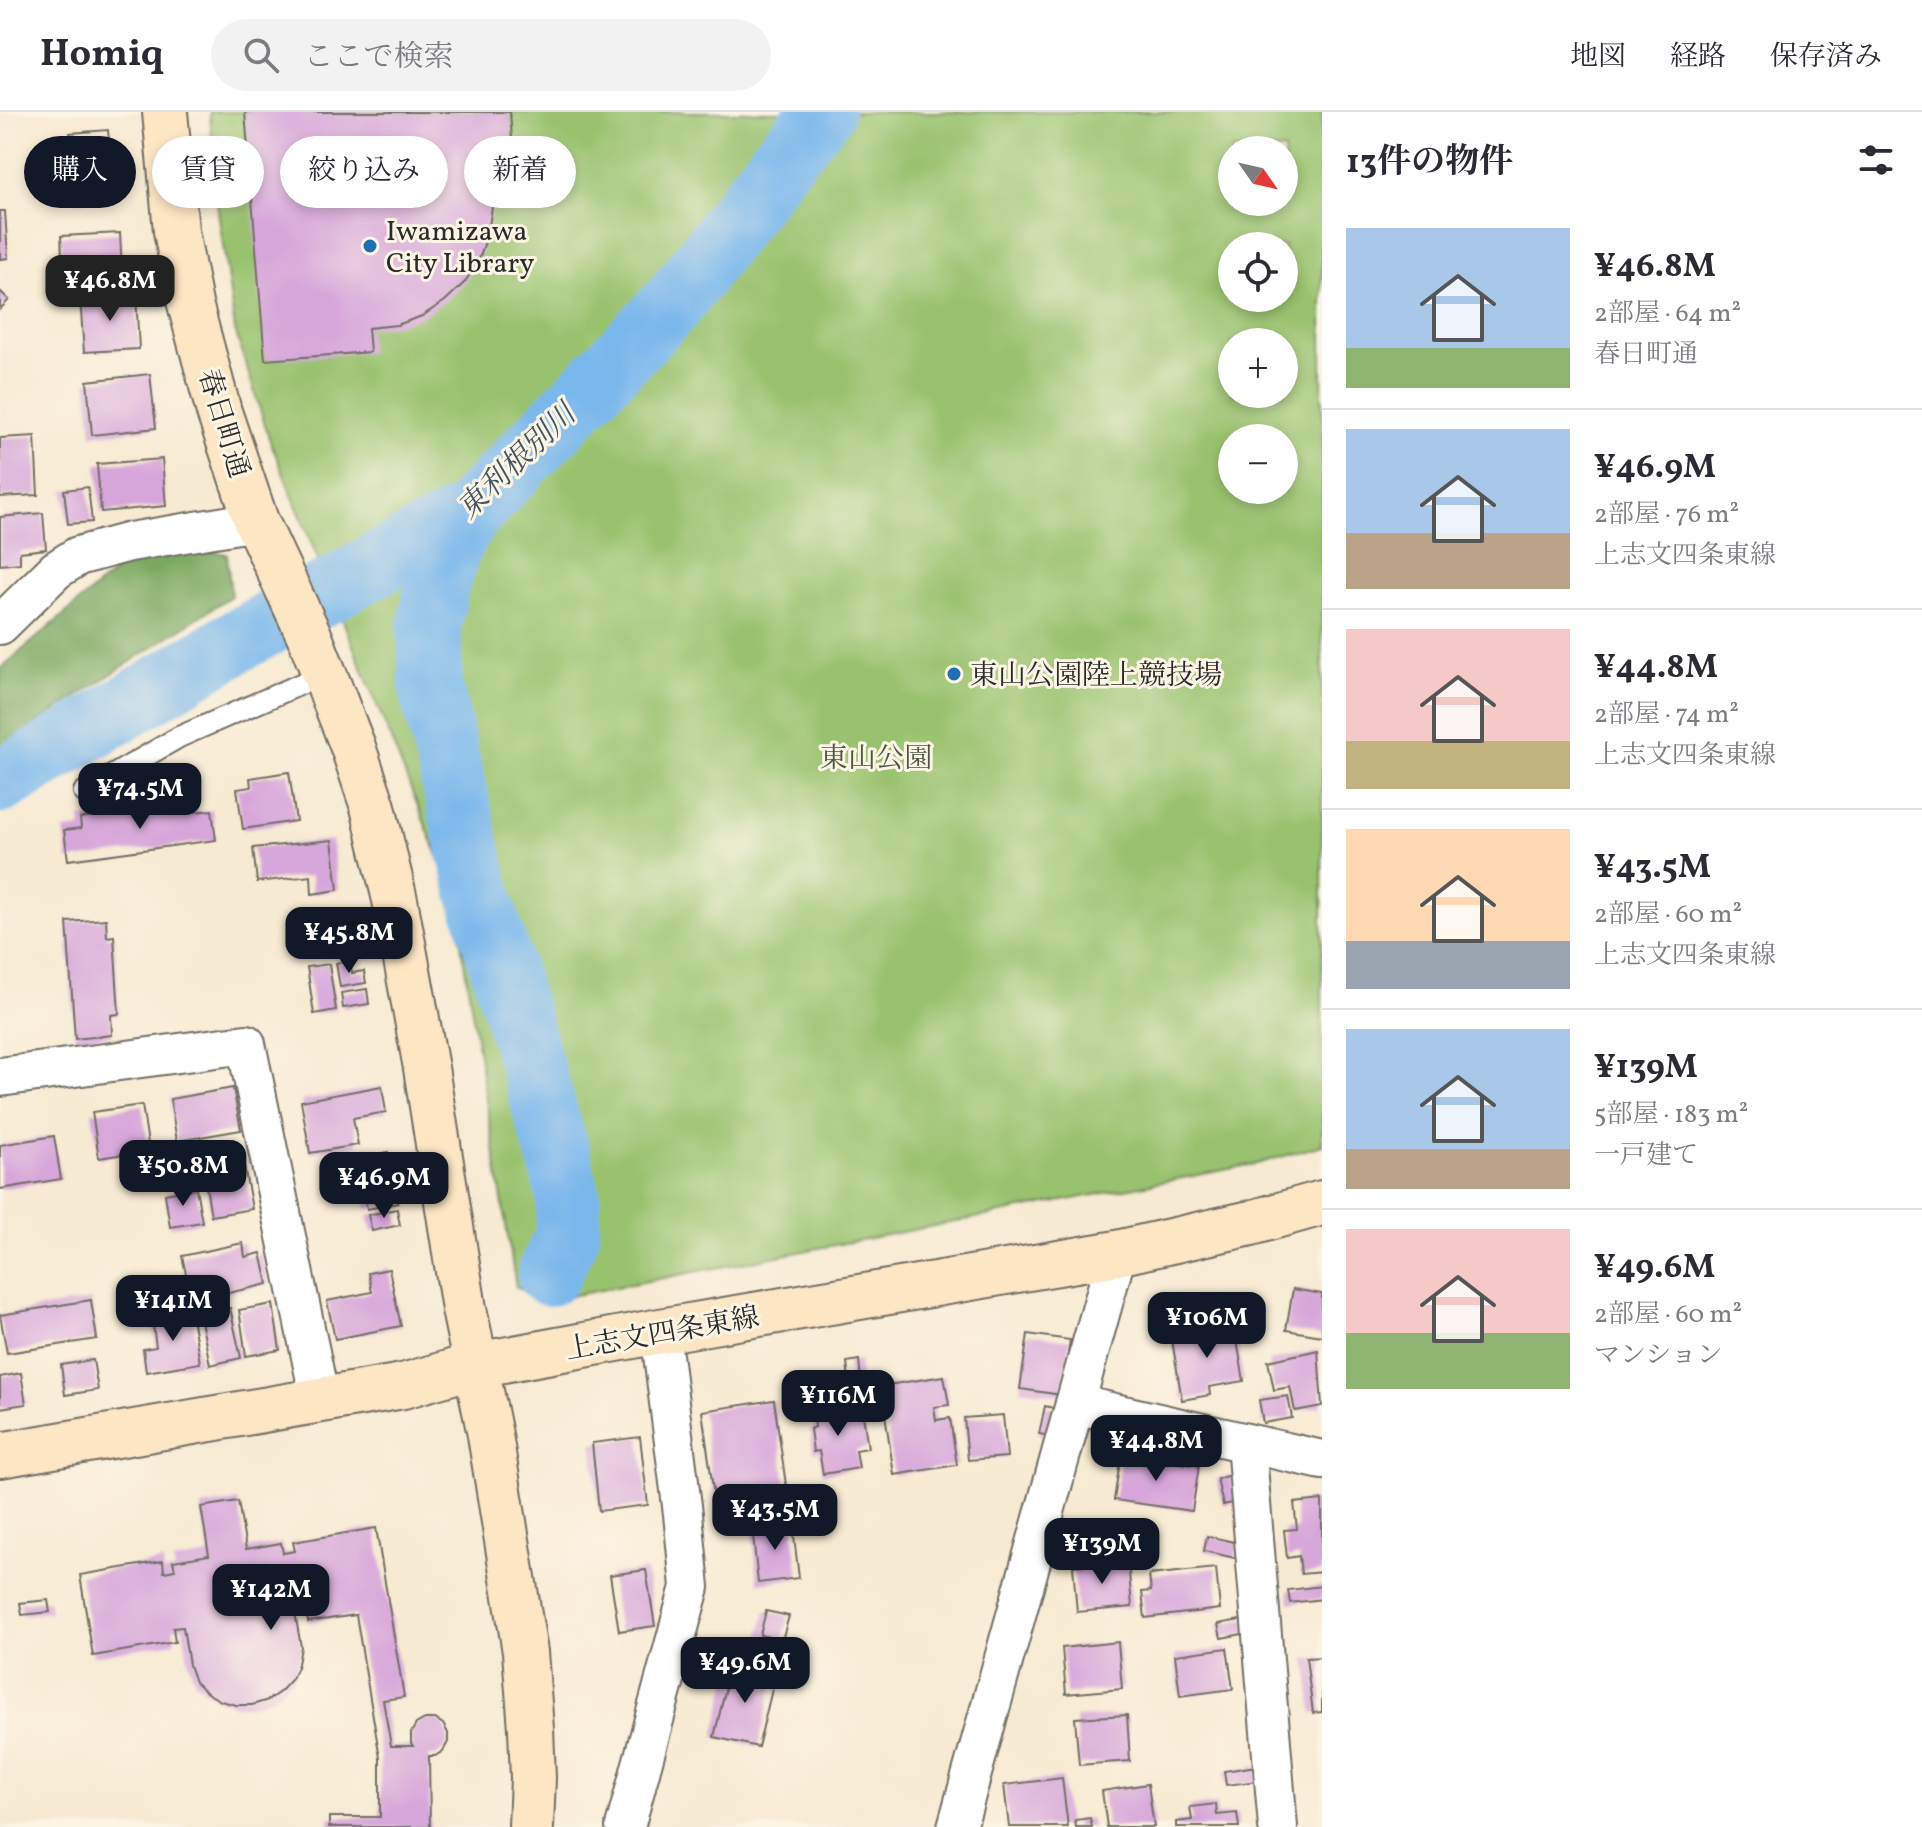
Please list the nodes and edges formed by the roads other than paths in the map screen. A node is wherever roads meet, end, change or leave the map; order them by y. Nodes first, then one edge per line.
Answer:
1 (165, 112) edge
2 (256, 521) junction
3 (0, 625) edge
4 (316, 654) junction
5 (84, 792) dead end
6 (0, 1077) edge
7 (1322, 1203) edge
8 (1117, 1253) junction
9 (660, 1331) junction
10 (476, 1365) junction
11 (320, 1400) junction
12 (1075, 1404) junction
13 (1246, 1443) junction
14 (0, 1455) edge
15 (1322, 1460) edge
16 (531, 1827) edge
17 (625, 1827) edge
18 (957, 1827) edge
19 (1278, 1827) edge

1 - 2 street, 春日町通
2 - 3 street
2 - 4 street, 春日町通
4 - 5 lane
4 - 10 street, 春日町通
6 - 11 street
7 - 8 street, 上志文四条東線
8 - 9 street, 上志文四条東線
8 - 12 street
9 - 10 street, 上志文四条東線
9 - 17 street
10 - 11 street, 上志文四条東線
10 - 16 street, 春日町通
11 - 14 street, 上志文四条東線
12 - 13 street
12 - 18 street
13 - 15 street
13 - 19 street

